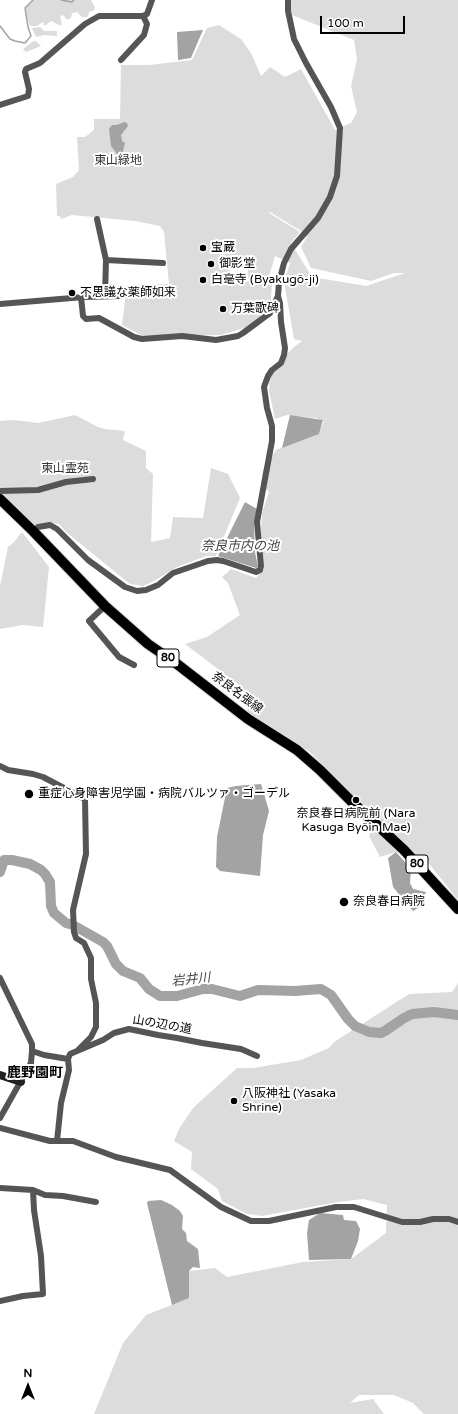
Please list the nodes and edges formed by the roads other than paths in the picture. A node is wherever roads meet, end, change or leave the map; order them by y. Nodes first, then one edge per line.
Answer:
1 (152, 0) edge
2 (288, 0) edge
3 (143, 16) junction
4 (121, 60) dead end
5 (0, 105) edge
6 (97, 220) dead end
7 (106, 260) junction
8 (163, 262) dead end
9 (105, 296) junction
10 (120, 296) dead end
11 (278, 296) junction
12 (81, 297) junction
13 (0, 304) edge
14 (93, 479) dead end
15 (0, 491) edge
16 (0, 498) edge
17 (34, 531) junction
18 (105, 606) junction
19 (134, 665) dead end
20 (0, 766) edge
21 (458, 909) edge
22 (0, 978) edge
23 (78, 1050) junction
24 (32, 1051) junction
25 (257, 1056) dead end
26 (68, 1059) junction
27 (0, 1075) edge
28 (21, 1082) junction
29 (0, 1118) edge
30 (0, 1128) edge
31 (57, 1141) junction
32 (0, 1188) edge
33 (33, 1190) junction
34 (96, 1202) dead end
35 (458, 1222) edge
36 (0, 1301) edge

1 - 3 street
2 - 11 street
3 - 4 street
3 - 5 street
6 - 7 street
7 - 8 street
7 - 9 street
9 - 10 street
9 - 12 street
11 - 12 street
11 - 17 street
12 - 13 street
14 - 15 street
16 - 17 main road, 奈良名張線 / 80
17 - 18 main road, 奈良名張線 / 80
18 - 19 street
18 - 21 main road, 奈良名張線 / 80
20 - 23 street
22 - 24 street
23 - 25 street, 山の辺の道
23 - 26 street
24 - 26 street
24 - 28 street
26 - 31 street
27 - 28 street
28 - 29 street
30 - 31 street
31 - 35 street
32 - 33 street
33 - 34 street
33 - 36 street

